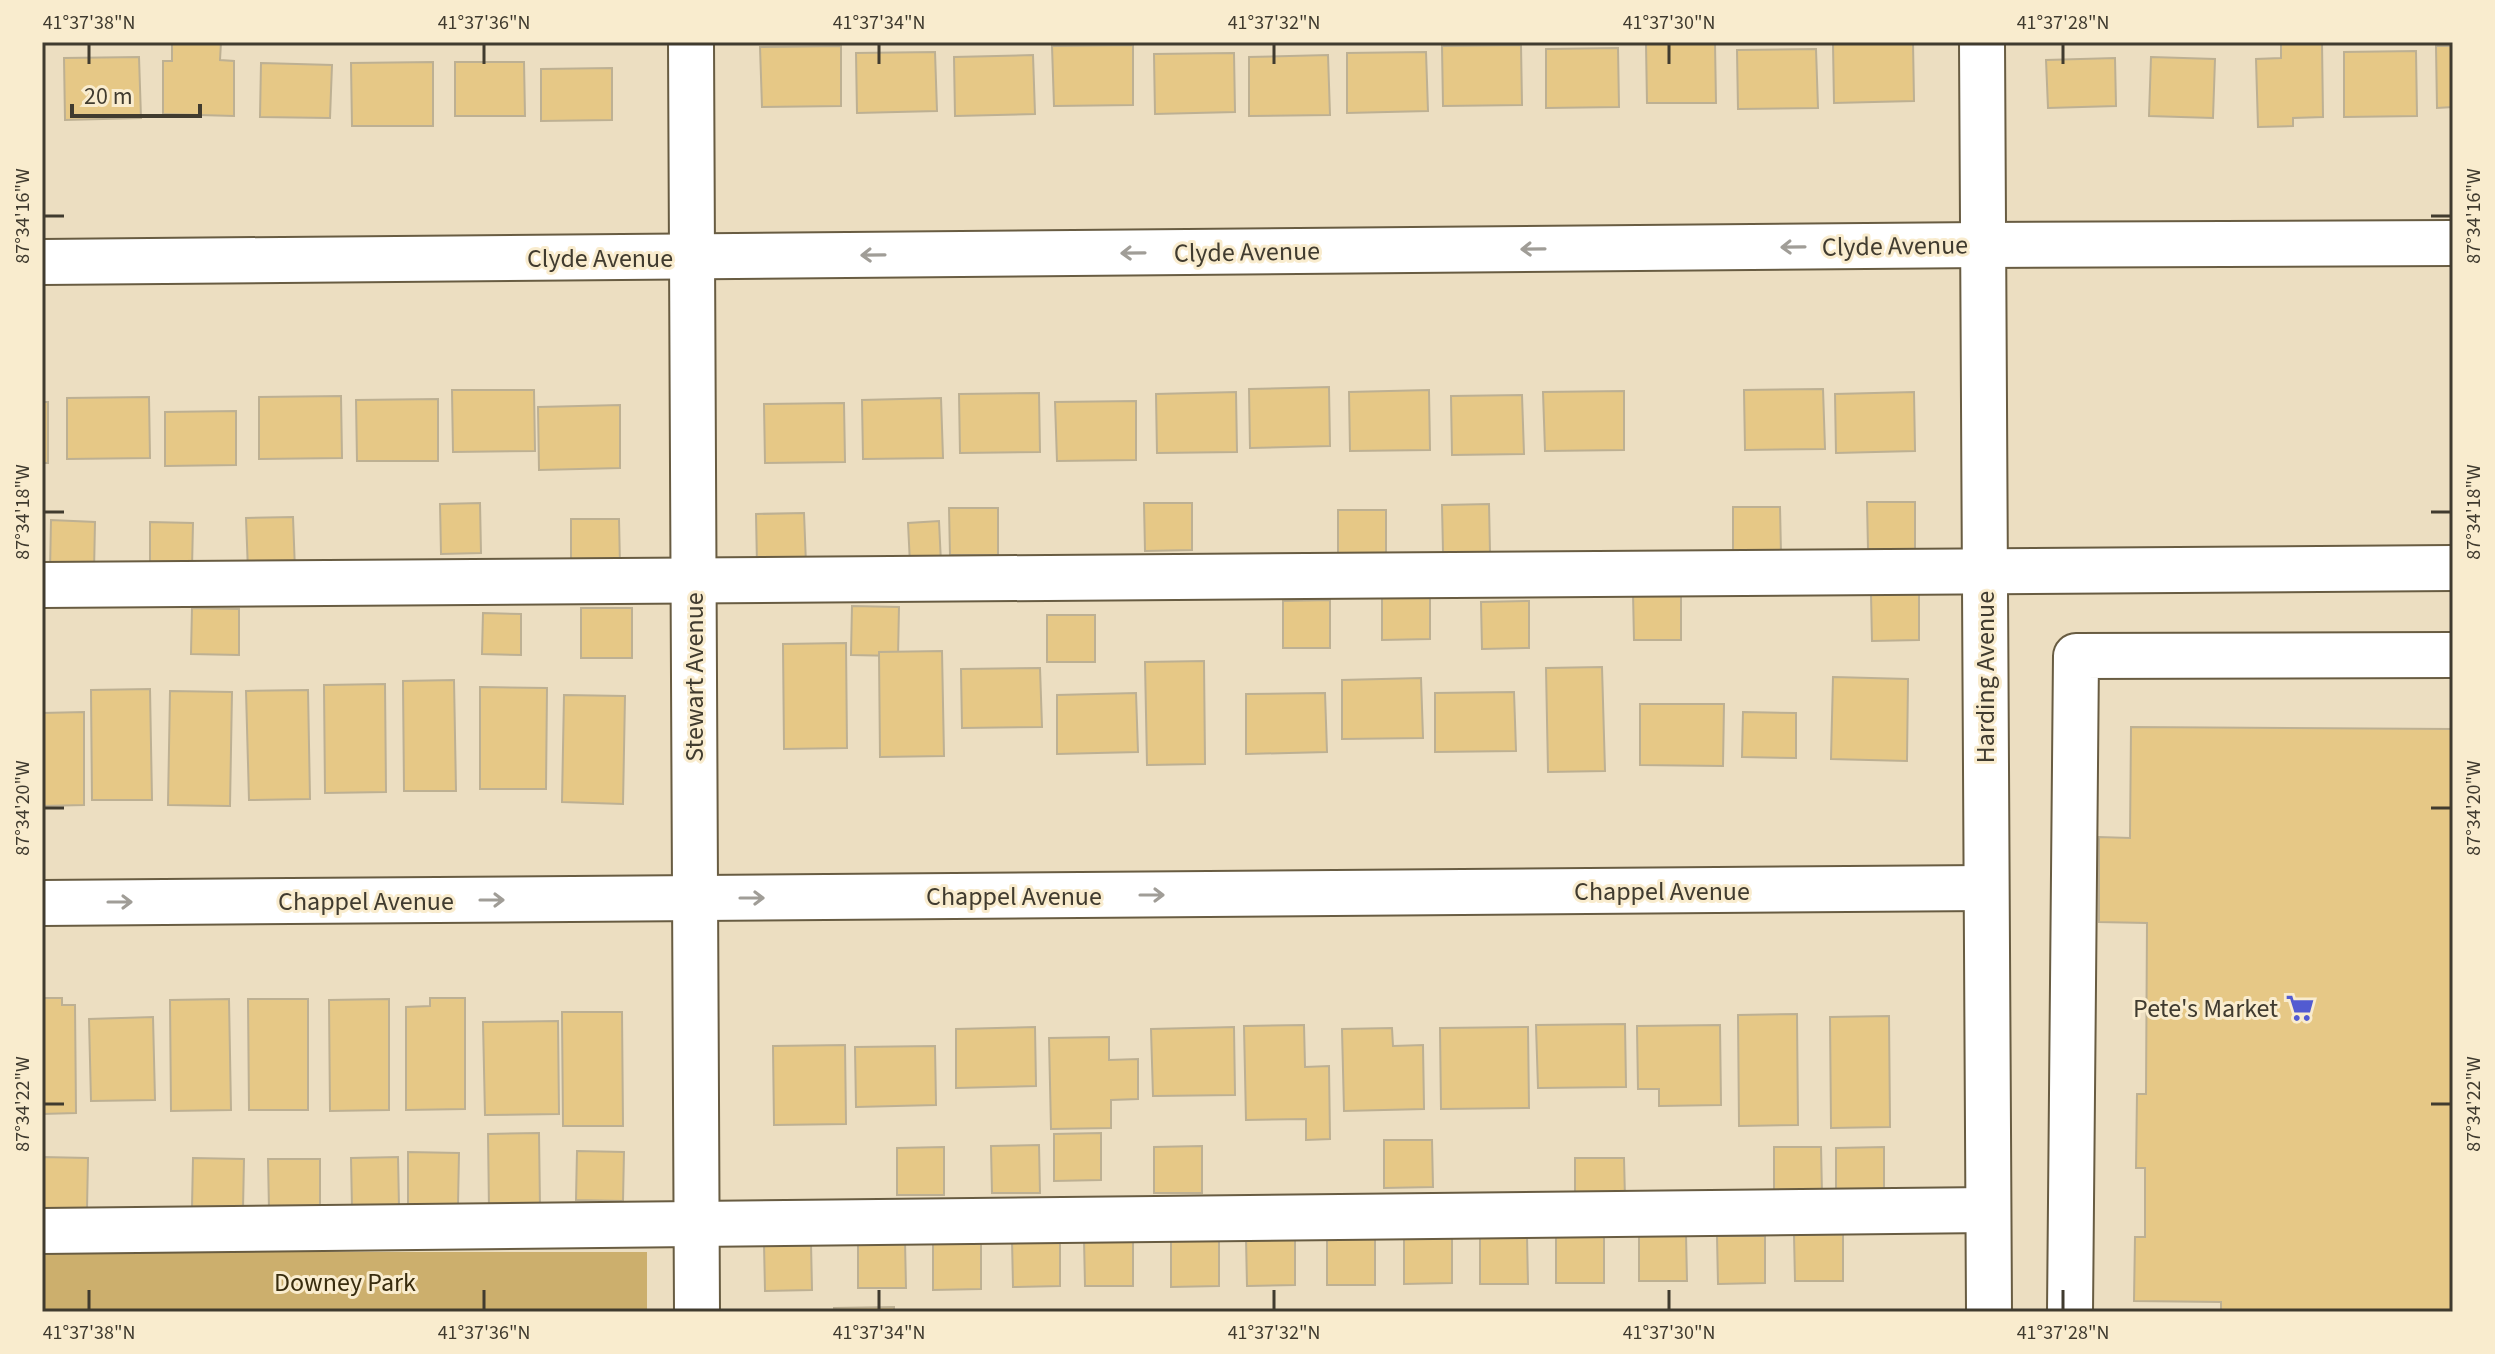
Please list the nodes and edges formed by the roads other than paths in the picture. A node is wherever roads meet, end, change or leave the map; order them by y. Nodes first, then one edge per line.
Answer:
1 (691, 42) edge
2 (1982, 42) edge
3 (2453, 243) edge
4 (1983, 245) junction
5 (692, 257) junction
6 (42, 262) edge
7 (2453, 568) edge
8 (1985, 570) junction
9 (693, 579) junction
10 (42, 585) edge
11 (2453, 655) edge
12 (1986, 888) junction
13 (695, 899) junction
14 (42, 903) edge
15 (1988, 1210) junction
16 (697, 1225) junction
17 (42, 1231) edge
18 (697, 1312) edge
19 (1989, 1312) edge
20 (2070, 1312) edge

1 - 5 street, Stewart Avenue
2 - 4 street, Harding Avenue
3 - 4 street, Clyde Avenue
4 -> 5 street, Clyde Avenue
4 - 8 street, Harding Avenue
5 - 6 street, Clyde Avenue
5 - 9 street, Stewart Avenue
7 - 8 street
8 - 9 street
8 - 12 street, Harding Avenue
9 - 10 street
9 - 13 street, Stewart Avenue
11 - 20 street
13 -> 12 street, Chappel Avenue
12 - 15 street, Harding Avenue
14 -> 13 street, Chappel Avenue
13 - 16 street, Stewart Avenue
15 - 16 street
15 - 19 street, Harding Avenue
16 - 17 street
16 - 18 street, Stewart Avenue

